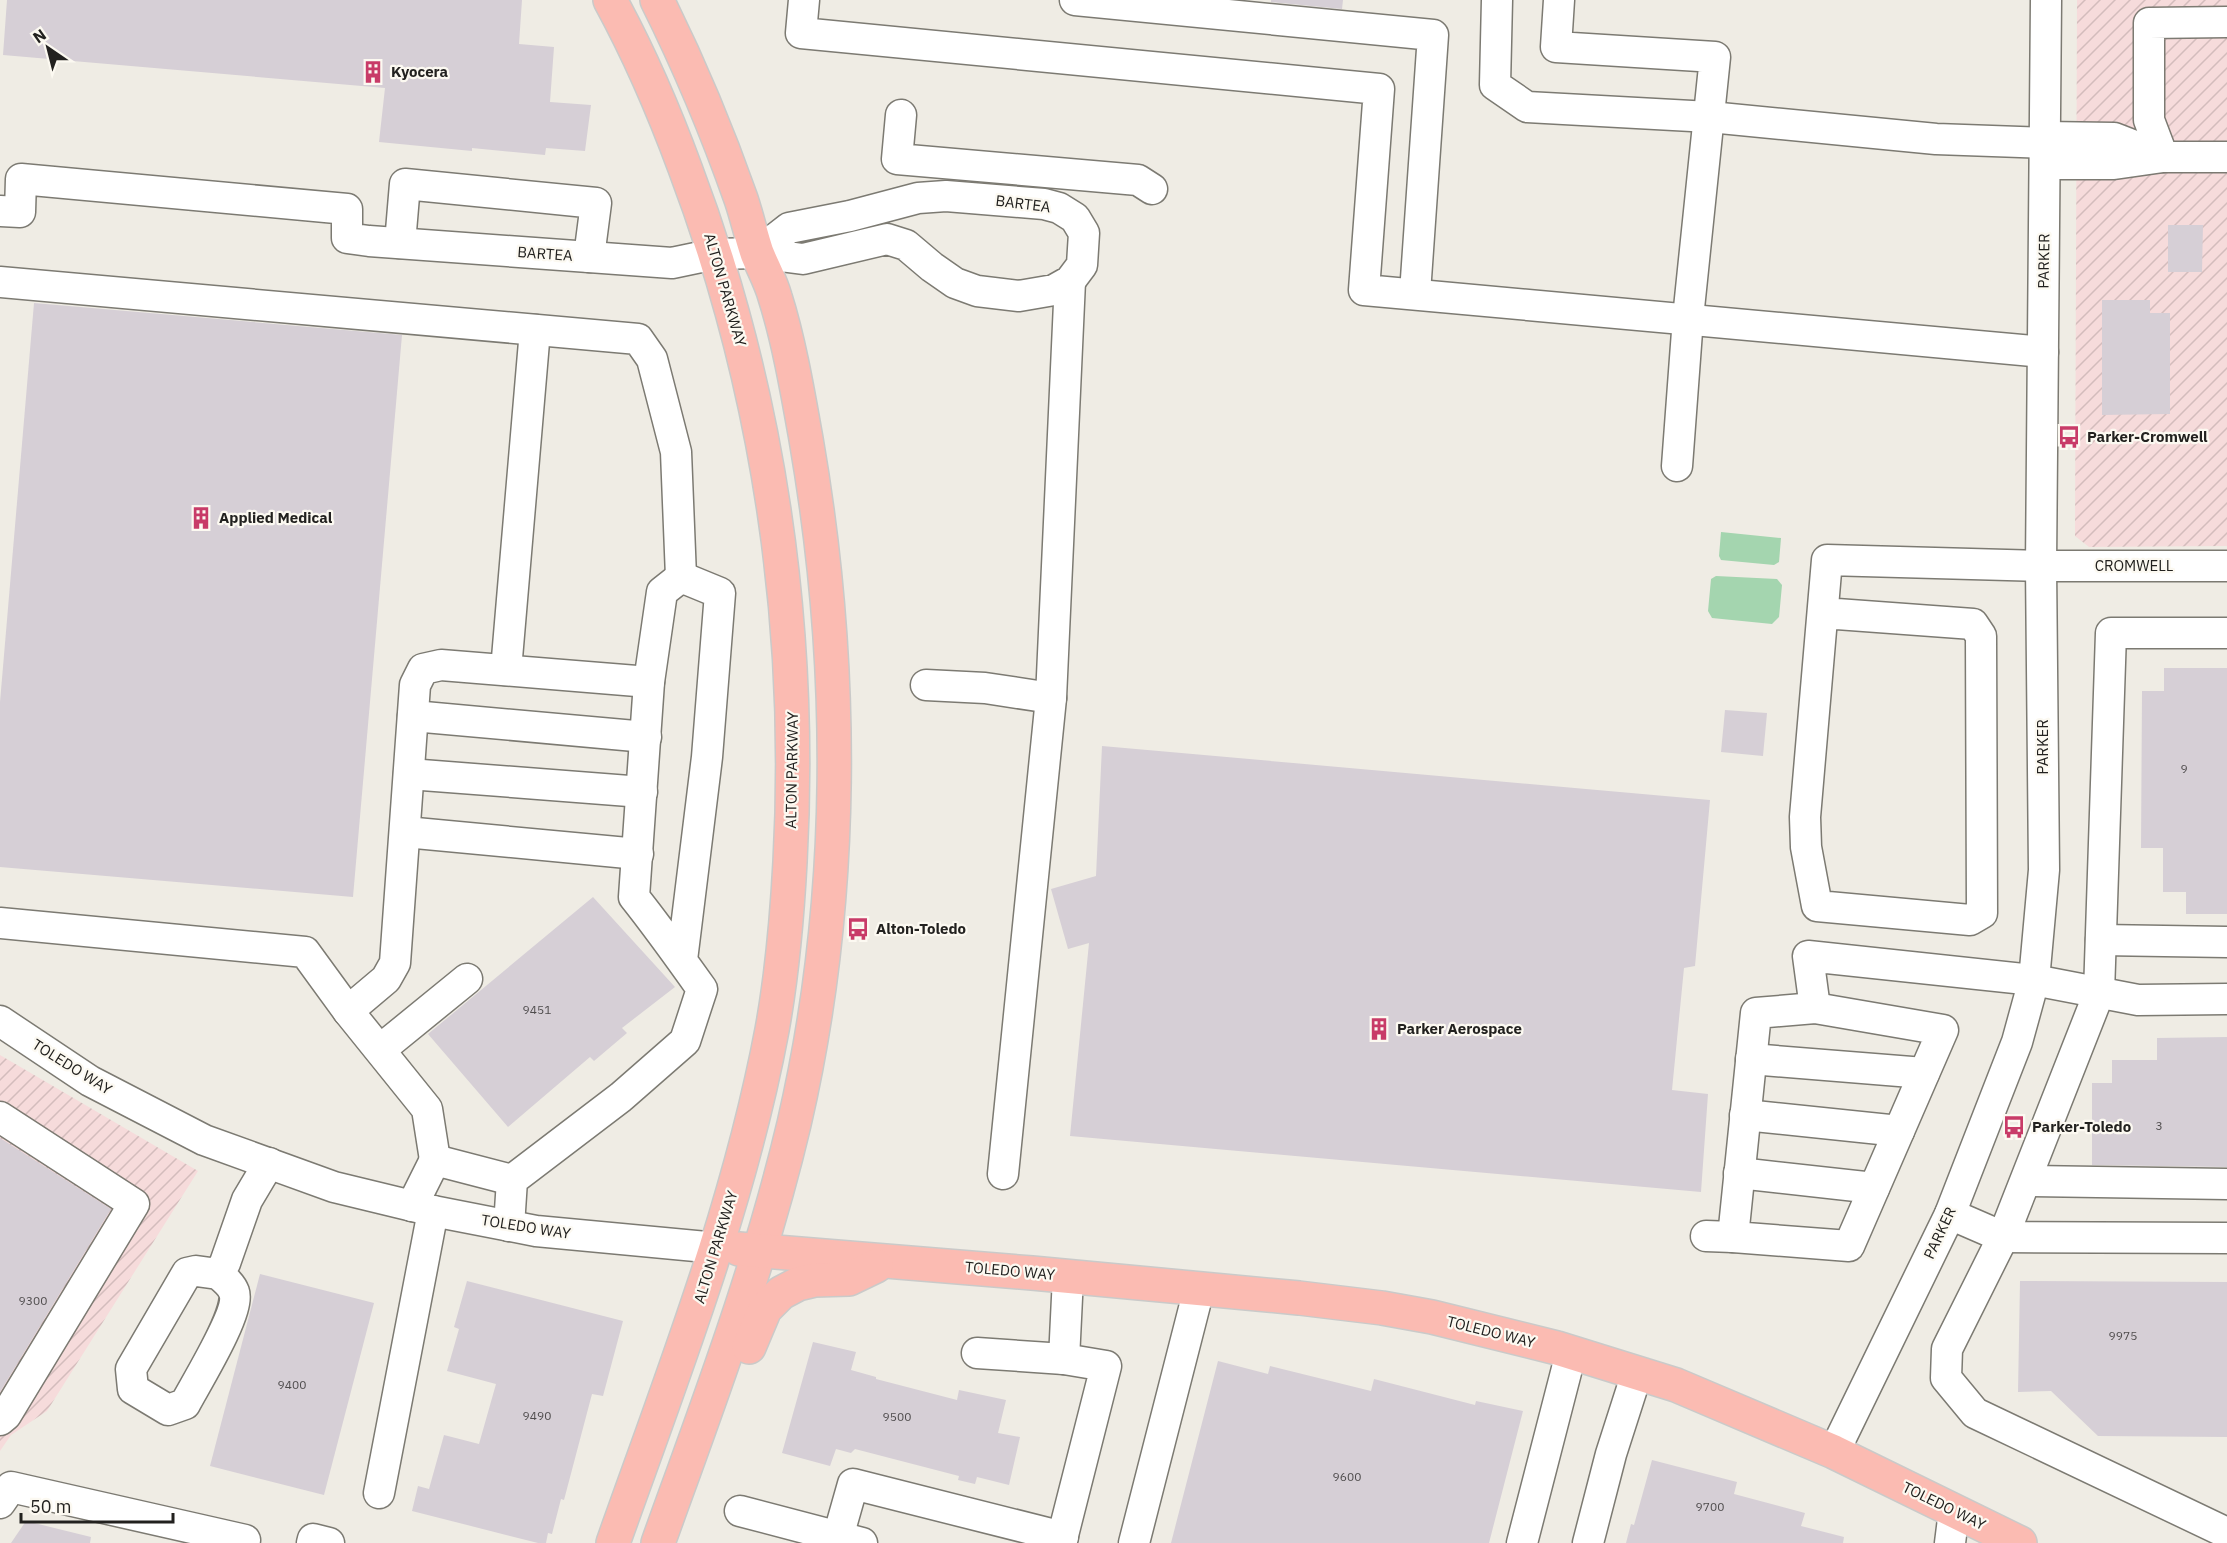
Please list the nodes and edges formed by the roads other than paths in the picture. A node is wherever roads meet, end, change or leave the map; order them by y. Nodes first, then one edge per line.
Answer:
1 (610, 0) edge
2 (657, 0) edge
3 (804, 0) edge
4 (1075, 0) edge
5 (1497, 0) edge
6 (1559, 0) edge
7 (2046, 0) edge
8 (2227, 22) edge
9 (901, 115) dead end
10 (1710, 117) junction
11 (2045, 148) junction
12 (2163, 157) junction
13 (2227, 157) edge
14 (1152, 189) dead end
15 (0, 210) edge
16 (400, 243) junction
17 (757, 253) junction
18 (715, 254) junction
19 (589, 257) junction
20 (1070, 281) junction
21 (0, 282) edge
22 (1415, 293) junction
23 (1688, 318) junction
24 (535, 330) junction
25 (2043, 352) junction
26 (1677, 466) dead end
27 (2041, 566) junction
28 (2227, 566) edge
29 (681, 577) junction
30 (1822, 613) junction
31 (2227, 633) edge
32 (506, 670) junction
33 (650, 682) junction
34 (926, 685) dead end
35 (1051, 698) junction
36 (413, 716) junction
37 (646, 737) junction
38 (409, 774) junction
39 (642, 792) junction
40 (405, 832) junction
41 (638, 854) junction
42 (0, 922) edge
43 (2101, 940) junction
44 (2227, 942) edge
45 (682, 960) junction
46 (467, 979) dead end
47 (2034, 980) junction
48 (2099, 993) junction
49 (2227, 999) edge
50 (1815, 1008) junction
51 (348, 1011) junction
52 (0, 1022) edge
53 (381, 1049) junction
54 (1751, 1059) junction
55 (1924, 1073) junction
56 (1745, 1115) junction
57 (0, 1117) edge
58 (1899, 1131) junction
59 (435, 1160) junction
60 (269, 1163) junction
61 (1739, 1173) junction
62 (1002, 1174) dead end
63 (512, 1180) junction
64 (2026, 1181) junction
65 (2227, 1184) edge
66 (1875, 1188) junction
67 (422, 1209) junction
68 (1950, 1214) junction
69 (509, 1226) junction
70 (2003, 1237) junction
71 (2227, 1238) edge
72 (717, 1248) junction
73 (760, 1250) junction
74 (886, 1261) junction
75 (218, 1274) dead end
76 (1068, 1277) junction
77 (1199, 1289) junction
78 (977, 1353) dead end
79 (1571, 1353) junction
80 (1064, 1359) junction
81 (1636, 1373) junction
82 (0, 1420) edge
83 (691, 1451) junction
84 (1834, 1452) junction
85 (379, 1493) dead end
86 (0, 1503) edge
87 (740, 1511) dead end
88 (1953, 1511) junction
89 (2227, 1533) edge
90 (850, 1540) edge
91 (1062, 1540) edge
92 (244, 1543) edge
93 (312, 1543) edge
94 (329, 1543) edge
95 (613, 1543) edge
96 (658, 1543) edge
97 (1134, 1543) edge
98 (1522, 1543) edge
99 (1588, 1543) edge
100 (1950, 1543) edge
101 (2020, 1543) edge

1 - 18 main road, ALTON PARKWAY
2 - 17 main road
3 - 22 street
4 - 22 street
5 - 10 street
6 - 10 street
7 - 11 street, PARKER
8 - 12 street
9 - 14 street
10 - 11 street
10 - 23 street
11 - 12 street
11 - 25 street, PARKER
12 - 13 street
15 - 16 street, BARTEA
16 - 19 street, BARTEA
16 - 19 street
17 - 18 street, BARTEA
17 - 20 street, BARTEA
17 - 20 street, BARTEA
17 - 73 main road
18 - 19 street, BARTEA
18 - 72 main road, ALTON PARKWAY
20 - 35 street
21 - 24 street
22 - 23 street
23 - 25 street
23 - 26 street
24 - 29 street
24 - 32 street
25 - 27 street, PARKER
27 - 28 street, CROMWELL
27 - 30 street, CROMWELL
27 - 47 street, PARKER
29 - 33 street
29 - 45 street
30 - 30 street
31 - 43 street
32 - 33 street
32 - 36 street
33 - 37 street
34 - 35 street
35 - 62 street
36 - 37 street
36 - 38 street
37 - 39 street
38 - 39 street
38 - 40 street
39 - 41 street
40 - 41 street
40 - 51 street
41 - 45 street
42 - 51 street
43 - 44 street
43 - 48 street
45 - 63 street
46 - 53 street
47 - 48 street
47 - 50 street
47 - 68 street, PARKER
48 - 49 street
48 - 64 street
50 - 54 street
50 - 55 street
51 - 53 street
52 - 60 street, TOLEDO WAY
53 - 59 street
54 - 55 street
54 - 56 street
55 - 58 street
56 - 58 street
56 - 61 street
57 - 82 street
58 - 66 street
59 - 63 street
59 - 67 street
60 - 67 street, TOLEDO WAY
60 - 75 street
61 - 66 street
61 - 66 street
63 - 69 street
64 - 65 street
64 - 70 street
67 - 69 street, TOLEDO WAY
67 - 85 street
68 - 70 street
68 - 84 street, PARKER
69 - 72 street, TOLEDO WAY
70 - 71 street
70 - 89 street
72 - 73 main road, TOLEDO WAY
72 - 95 main road, ALTON PARKWAY
73 - 74 main road, TOLEDO WAY
73 - 83 main road
74 - 76 main road, TOLEDO WAY
74 - 83 main road
76 - 77 main road, TOLEDO WAY
76 - 80 street
77 - 79 main road, TOLEDO WAY
77 - 97 street
78 - 80 street
79 - 81 main road, TOLEDO WAY
79 - 98 street
80 - 91 street
81 - 84 main road, TOLEDO WAY
81 - 99 street
83 - 96 main road
84 - 88 main road, TOLEDO WAY
86 - 92 street
87 - 90 street
88 - 100 street
88 - 101 main road, TOLEDO WAY
90 - 91 street
93 - 94 street

